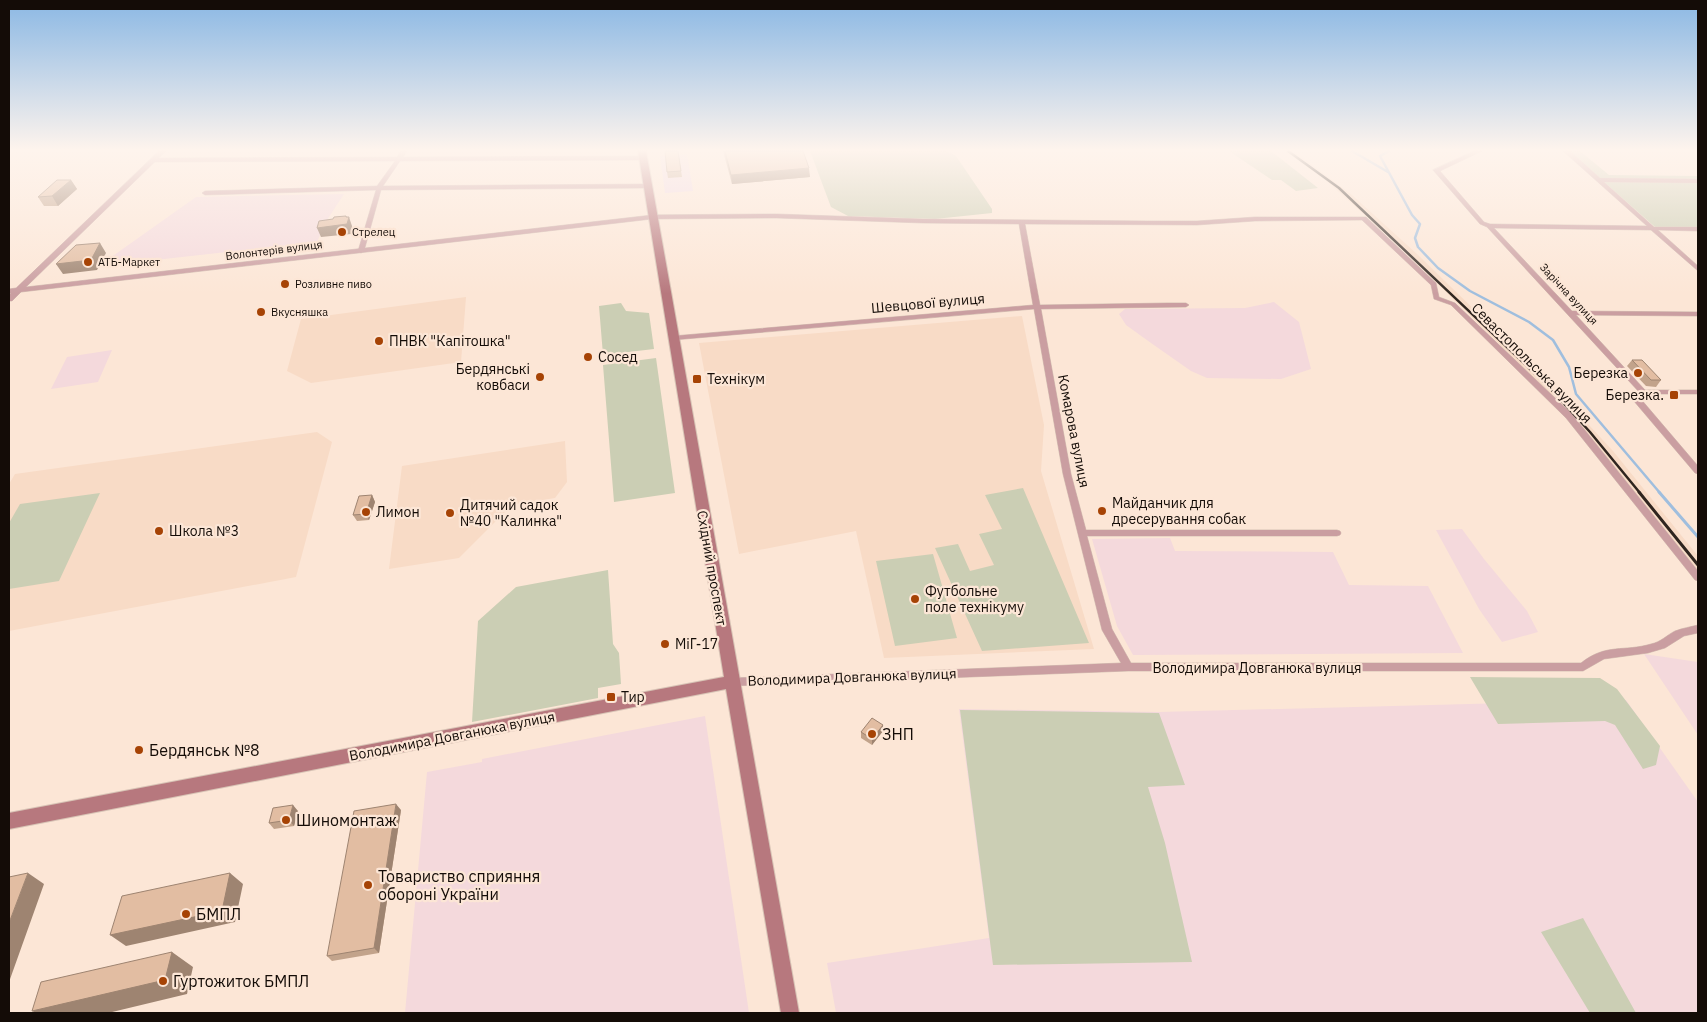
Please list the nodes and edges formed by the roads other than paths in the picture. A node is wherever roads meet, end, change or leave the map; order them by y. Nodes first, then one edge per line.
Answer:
1 (112, 199) edge
2 (376, 199) edge
3 (649, 199) edge
4 (1461, 199) edge
5 (1619, 199) edge
6 (652, 217) junction
7 (1350, 220) joint
8 (1022, 222) junction
9 (1489, 226) junction
10 (1653, 229) junction
11 (1698, 229) edge
12 (361, 251) junction
13 (1698, 269) edge
14 (13, 291) edge
15 (9, 299) edge
16 (1186, 305) dead end
17 (1036, 307) junction
18 (1570, 313) junction
19 (1698, 314) edge
20 (673, 338) junction
21 (1643, 392) junction
22 (1698, 392) edge
23 (1698, 472) edge
24 (1082, 532) junction
25 (1337, 533) dead end
26 (1698, 577) edge
27 (1698, 630) edge
28 (1128, 667) junction
29 (732, 682) junction
30 (9, 821) edge
31 (790, 1013) edge

1 - 14 street
2 - 12 street
3 - 6 main road, Східний проспект
4 - 9 street, Зарічна вулиця
5 - 10 street
6 - 8 street, Волонтерів вулиця
6 - 12 street, Волонтерів вулиця
6 - 20 main road, Східний проспект
7 - 8 street, Волонтерів вулиця
7 - 26 street, Севастопольська вулиця
8 - 17 street, Комарова вулиця
9 - 10 street
9 - 18 street, Зарічна вулиця
10 - 11 street
10 - 13 street
12 - 14 street, Волонтерів вулиця
14 - 15 street
16 - 17 street, Шевцової вулиця
17 - 20 street, Шевцової вулиця
17 - 24 street, Комарова вулиця
18 - 19 street
18 - 21 street, Зарічна вулиця
20 - 29 main road, Східний проспект
21 - 22 street
21 - 23 street
24 - 25 street
24 - 28 street, Комарова вулиця
27 - 28 street, Володимира Довганюка вулиця
28 - 29 street, Володимира Довганюка вулиця
29 - 30 main road, Володимира Довганюка вулиця
29 - 31 main road, Східний проспект

